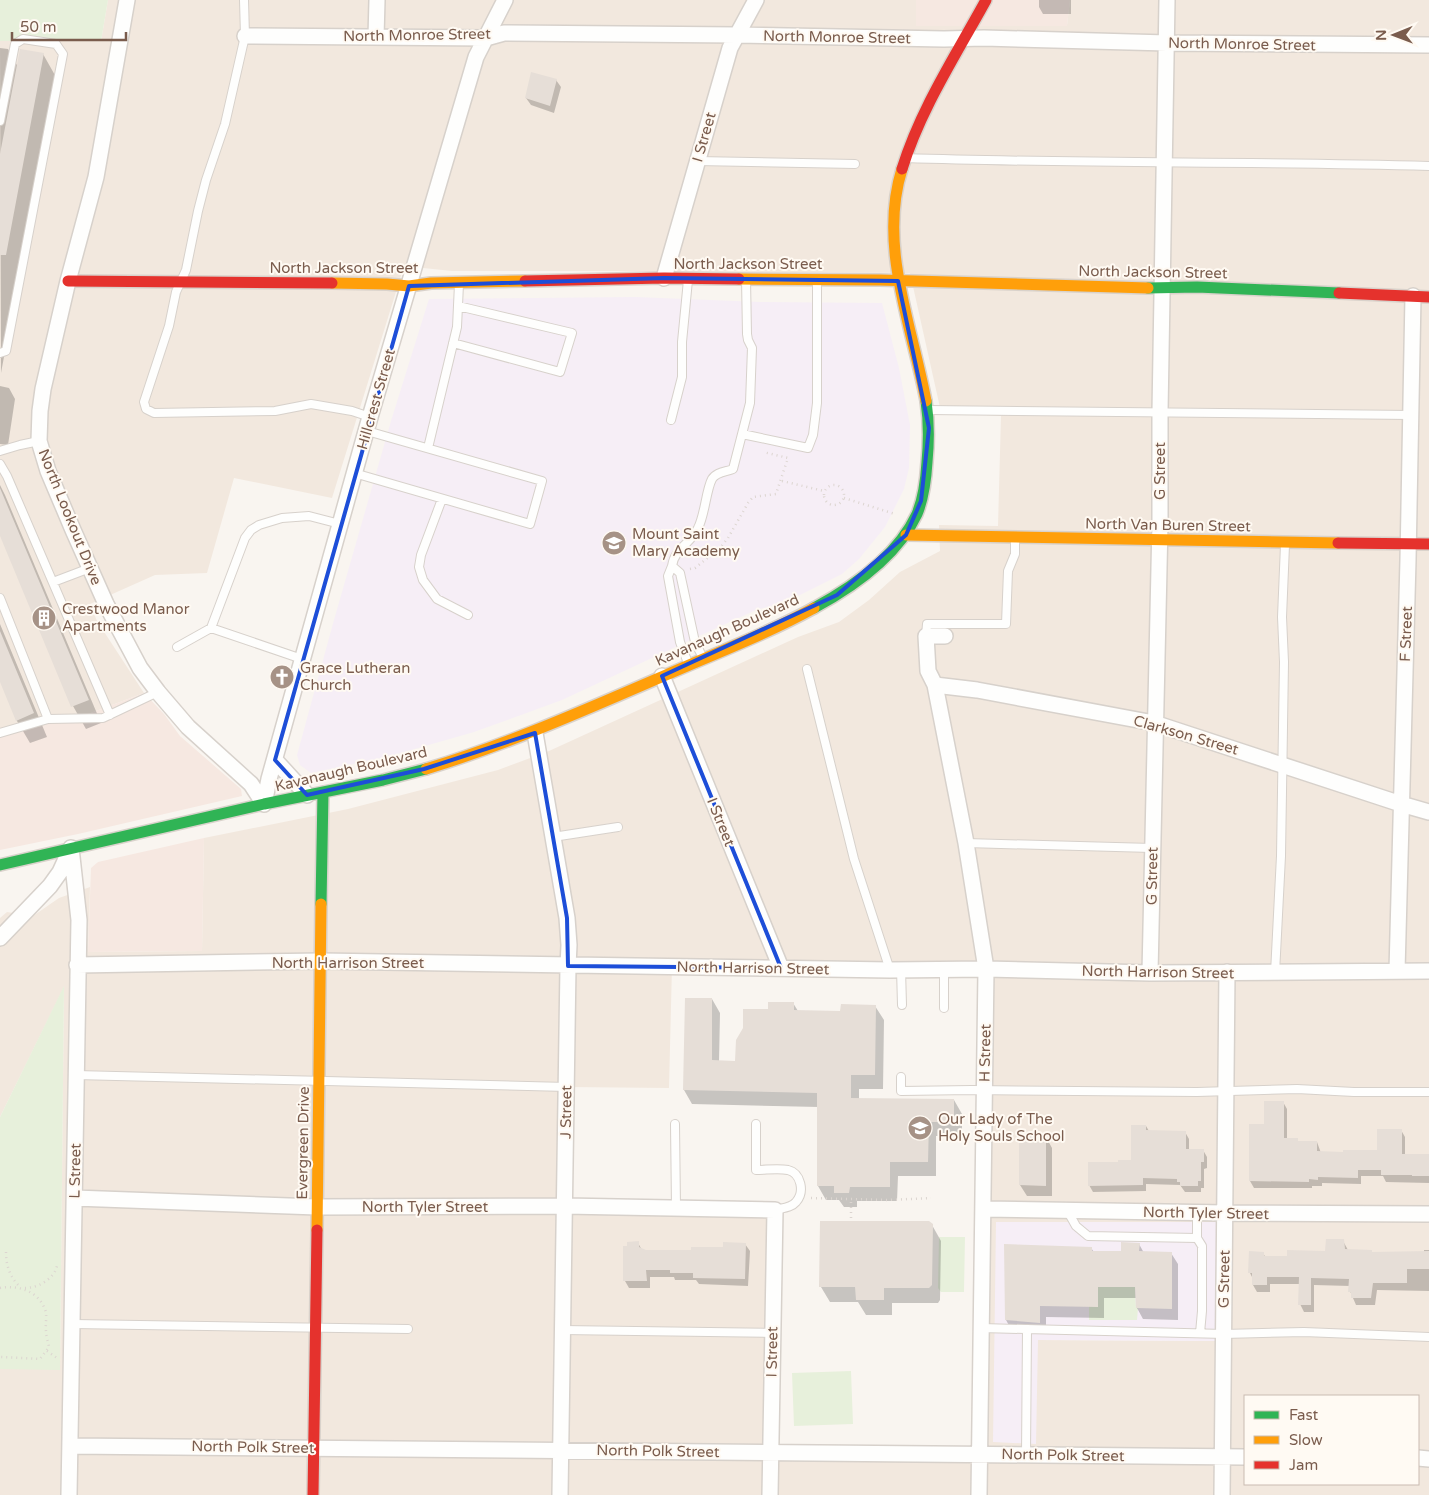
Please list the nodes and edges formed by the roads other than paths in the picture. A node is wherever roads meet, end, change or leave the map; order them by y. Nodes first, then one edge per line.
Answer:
1 (127, 0) edge
2 (244, 0) edge
3 (376, 0) edge
4 (505, 0) edge
5 (756, 0) edge
6 (986, 0) edge
7 (1168, 0) edge
8 (737, 35) junction
9 (245, 36) junction
10 (376, 37) junction
11 (486, 38) junction
12 (966, 39) junction
13 (1167, 43) junction
14 (1429, 45) edge
15 (0, 121) edge
16 (906, 158) junction
17 (698, 161) junction
18 (1164, 161) junction
19 (855, 164) dead end
20 (1429, 166) edge
21 (664, 278) junction
22 (688, 278) junction
23 (746, 278) junction
24 (817, 280) junction
25 (898, 280) junction
26 (68, 281) junction
27 (181, 282) junction
28 (459, 283) junction
29 (409, 286) junction
30 (1162, 289) junction
31 (1413, 296) junction
32 (1429, 297) edge
33 (458, 306) junction
34 (453, 343) junction
35 (0, 353) edge
36 (928, 410) junction
37 (1160, 412) junction
38 (1411, 415) junction
39 (672, 420) dead end
40 (368, 423) junction
41 (742, 434) junction
42 (39, 441) junction
43 (428, 448) junction
44 (0, 451) edge
45 (0, 464) edge
46 (354, 474) junction
47 (442, 499) junction
48 (340, 524) junction
49 (906, 535) junction
50 (1015, 538) junction
51 (1159, 540) junction
52 (1285, 543) junction
53 (1408, 543) junction
54 (1429, 544) edge
55 (672, 566) junction
56 (90, 568) junction
57 (53, 582) junction
58 (0, 598) edge
59 (468, 615) dead end
60 (211, 628) junction
61 (926, 636) junction
62 (945, 636) dead end
63 (177, 647) dead end
64 (703, 658) junction
65 (302, 659) junction
66 (689, 664) junction
67 (807, 668) dead end
68 (662, 676) junction
69 (935, 685) junction
70 (158, 692) junction
71 (110, 715) junction
72 (48, 719) junction
73 (1154, 723) junction
74 (0, 733) edge
75 (535, 733) junction
76 (275, 760) junction
77 (1282, 764) junction
78 (323, 792) junction
79 (307, 794) junction
80 (264, 804) junction
81 (1401, 804) junction
82 (1429, 812) edge
83 (618, 827) dead end
84 (553, 837) junction
85 (966, 843) junction
86 (71, 848) junction
87 (1152, 848) junction
88 (0, 865) edge
89 (0, 938) edge
90 (321, 961) junction
91 (77, 965) junction
92 (568, 966) junction
93 (781, 968) junction
94 (944, 969) junction
95 (986, 969) junction
96 (896, 970) junction
97 (1397, 971) junction
98 (1429, 971) edge
99 (1227, 972) junction
100 (1150, 973) junction
101 (1275, 973) junction
102 (902, 1005) dead end
103 (944, 1008) dead end
104 (76, 1075) junction
105 (901, 1077) dead end
106 (320, 1081) junction
107 (566, 1087) junction
108 (985, 1090) junction
109 (1226, 1091) junction
110 (1429, 1092) edge
111 (675, 1124) dead end
112 (756, 1124) dead end
113 (75, 1198) junction
114 (565, 1206) junction
115 (317, 1207) junction
116 (676, 1208) junction
117 (983, 1209) junction
118 (774, 1210) junction
119 (1067, 1210) junction
120 (1197, 1212) junction
121 (1225, 1214) junction
122 (1429, 1214) edge
123 (1197, 1238) junction
124 (73, 1324) junction
125 (316, 1327) junction
126 (981, 1328) junction
127 (408, 1329) dead end
128 (1027, 1329) junction
129 (562, 1330) junction
130 (773, 1332) junction
131 (1200, 1333) junction
132 (1224, 1334) junction
133 (1429, 1337) edge
134 (70, 1446) junction
135 (314, 1448) junction
136 (560, 1450) junction
137 (771, 1452) junction
138 (979, 1454) junction
139 (1026, 1455) junction
140 (1222, 1456) junction
141 (1244, 1457) edge
142 (69, 1495) edge
143 (313, 1495) edge
144 (560, 1495) edge
145 (770, 1495) edge
146 (979, 1495) edge
147 (1222, 1495) edge

1 - 26 street, North Lookout Drive
2 - 9 lane
3 - 10 street
4 - 11 street, Hillcrest Street
5 - 8 street, I Street
6 - 12 street, Kavanaugh Boulevard
7 - 13 street, G Street
8 - 11 street, North Monroe Street
8 - 12 street, North Monroe Street
8 - 17 street, I Street
9 - 10 street, North Monroe Street
9 - 27 lane
10 - 11 street, North Monroe Street
11 - 29 street, Hillcrest Street
12 - 13 street, North Monroe Street
12 - 16 street, Kavanaugh Boulevard
13 - 14 street, North Monroe Street
13 - 18 street, G Street
15 - 35 lane
16 - 18 lane
16 - 25 street, Kavanaugh Boulevard
17 - 19 lane
17 - 21 street, I Street
18 - 20 lane
18 - 30 street, G Street
21 - 22 street, North Jackson Street
21 - 28 street, North Jackson Street
22 - 23 street, North Jackson Street
22 - 39 lane
23 - 24 street, North Jackson Street
23 - 41 lane
24 - 25 street, North Jackson Street
24 - 41 lane
25 - 30 street, North Jackson Street
25 - 36 street, Kavanaugh Boulevard
26 - 27 street, North Jackson Street
26 - 42 street, North Lookout Drive
27 - 29 street, North Jackson Street
27 - 40 lane
28 - 29 street, North Jackson Street
28 - 33 lane
29 - 40 street, Hillcrest Street
30 - 31 street, North Jackson Street
30 - 37 street, G Street
31 - 32 street, North Jackson Street
31 - 38 street, F Street
33 - 34 lane
33 - 34 lane
34 - 43 lane
36 - 37 lane
36 - 49 street, Kavanaugh Boulevard
37 - 38 lane
37 - 51 street, G Street
38 - 53 street, F Street
40 - 43 lane
40 - 46 street, Hillcrest Street
41 - 55 lane
42 - 44 lane
42 - 56 street, North Lookout Drive
43 - 47 lane
45 - 57 lane
46 - 47 lane
46 - 48 street, Hillcrest Street
47 - 59 lane
48 - 60 lane
48 - 65 street, Hillcrest Street
49 - 50 street, North Van Buren Street
49 - 64 street, Kavanaugh Boulevard
50 - 51 street, North Van Buren Street
50 - 61 lane
51 - 52 street, North Van Buren Street
51 - 73 street, G Street
52 - 53 street, North Van Buren Street
52 - 77 lane
53 - 54 street, North Van Buren Street
53 - 81 street, F Street
55 - 64 lane
55 - 66 lane
56 - 57 lane
56 - 70 street, North Lookout Drive
57 - 71 lane
58 - 72 lane
60 - 63 lane
60 - 65 lane
61 - 62 street
61 - 69 street, H Street
64 - 66 street, Kavanaugh Boulevard
65 - 76 street, Hillcrest Street
66 - 68 street, Kavanaugh Boulevard
67 - 96 lane
68 - 75 street, Kavanaugh Boulevard
68 - 93 street, I Street
69 - 73 street, Clarkson Street
69 - 85 street, H Street
70 - 71 lane
70 - 80 street, North Lookout Drive
71 - 72 lane
72 - 74 lane
73 - 77 street, Clarkson Street
73 - 87 street, G Street
75 - 78 street, Kavanaugh Boulevard
75 - 84 street, J Street
76 - 79 street
76 - 80 street, Hillcrest Street
77 - 81 street, Clarkson Street
77 - 101 lane
78 - 79 street, Kavanaugh Boulevard
78 - 90 street, Evergreen Drive
79 - 80 street, Kavanaugh Boulevard
80 - 86 street, Kavanaugh Boulevard
81 - 82 street, Clarkson Street
81 - 97 street, F Street
83 - 84 lane
84 - 92 street, J Street
85 - 87 lane
85 - 95 street, H Street
86 - 88 street, Kavanaugh Boulevard
86 - 89 street
86 - 91 street, L Street
87 - 100 street, G Street
90 - 91 street, North Harrison Street
90 - 92 street, North Harrison Street
90 - 106 street, Evergreen Drive
91 - 104 street, L Street
92 - 93 street, North Harrison Street
92 - 107 street, J Street
93 - 96 street, North Harrison Street
94 - 95 street, North Harrison Street
94 - 96 street, North Harrison Street
94 - 103 lane
95 - 100 street, North Harrison Street
95 - 108 street, H Street
96 - 102 lane
97 - 98 street, North Harrison Street
97 - 101 street, North Harrison Street
99 - 100 street, North Harrison Street
99 - 101 street, North Harrison Street
99 - 109 street, G Street
104 - 106 lane
104 - 113 street, L Street
105 - 108 lane
106 - 107 lane
106 - 115 street, Evergreen Drive
107 - 114 street, J Street
108 - 109 lane
108 - 117 street, H Street
109 - 110 lane
109 - 121 street, G Street
111 - 116 lane
112 - 118 lane
113 - 115 street, North Tyler Street
113 - 124 street, L Street
114 - 115 street, North Tyler Street
114 - 116 street, North Tyler Street
114 - 129 street, J Street
115 - 125 street, Evergreen Drive
116 - 118 street, North Tyler Street
117 - 119 street, North Tyler Street
117 - 126 street, H Street
118 - 130 street, I Street
119 - 120 street, North Tyler Street
119 - 123 lane
120 - 121 street, North Tyler Street
120 - 123 lane
121 - 122 street, North Tyler Street
121 - 132 street, G Street
123 - 131 lane
124 - 125 lane
124 - 134 street, L Street
125 - 127 lane
125 - 135 street, Evergreen Drive
126 - 128 lane
126 - 138 street, H Street
128 - 131 lane
128 - 139 lane
129 - 130 lane
129 - 136 street, J Street
130 - 137 street, I Street
131 - 132 lane
132 - 133 lane
132 - 140 street, G Street
134 - 135 street, North Polk Street
134 - 142 street, L Street
135 - 136 street, North Polk Street
135 - 143 street, Evergreen Drive
136 - 137 street, North Polk Street
136 - 144 street, J Street
137 - 138 street, North Polk Street
137 - 145 street, I Street
138 - 139 street, North Polk Street
138 - 146 street, H Street
139 - 140 street, North Polk Street
140 - 141 street, North Polk Street
140 - 147 street, G Street

